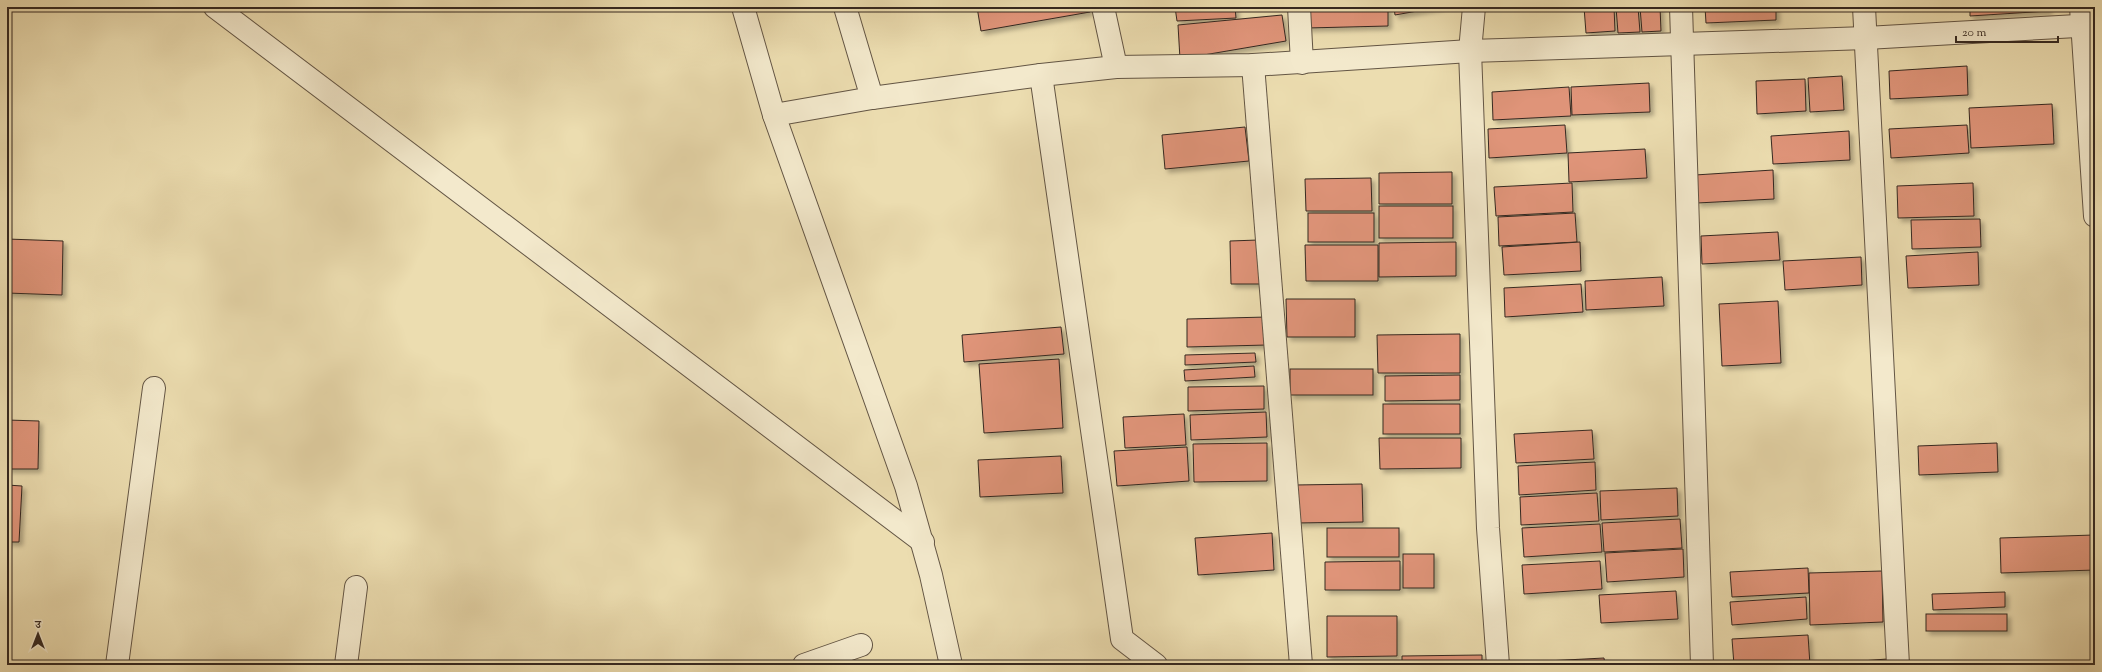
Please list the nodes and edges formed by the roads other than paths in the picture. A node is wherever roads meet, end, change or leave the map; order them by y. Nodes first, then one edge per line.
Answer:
1 (214, 7) edge
2 (742, 7) edge
3 (844, 7) edge
4 (1103, 7) edge
5 (1299, 7) edge
6 (1474, 7) edge
7 (1681, 7) edge
8 (1864, 7) edge
9 (2086, 19) edge
10 (1866, 38) junction
11 (1681, 45) junction
12 (1470, 52) junction
13 (1302, 63) junction
14 (1253, 65) junction
15 (1116, 67) junction
16 (1041, 75) junction
17 (872, 98) junction
18 (774, 115) junction
19 (2095, 216) edge
20 (154, 388) dead end
21 (923, 542) junction
22 (356, 587) dead end
23 (861, 645) dead end
24 (117, 665) edge
25 (346, 665) edge
26 (804, 665) edge
27 (951, 665) edge
28 (1156, 665) edge
29 (1301, 665) edge
30 (1498, 665) edge
31 (1702, 665) edge
32 (1898, 665) edge

1 - 21 street
2 - 18 street
3 - 17 street
4 - 15 street
5 - 13 street
6 - 12 street
7 - 11 street
8 - 10 street
9 - 10 street
9 - 19 street
10 - 11 street
10 - 32 street
11 - 12 street
11 - 31 street
12 - 13 street
12 - 30 street
13 - 14 street
14 - 15 street
14 - 29 street
15 - 16 street
16 - 17 street
16 - 28 street
17 - 18 street
18 - 21 street
20 - 24 street
21 - 27 street
22 - 25 street
23 - 26 street

